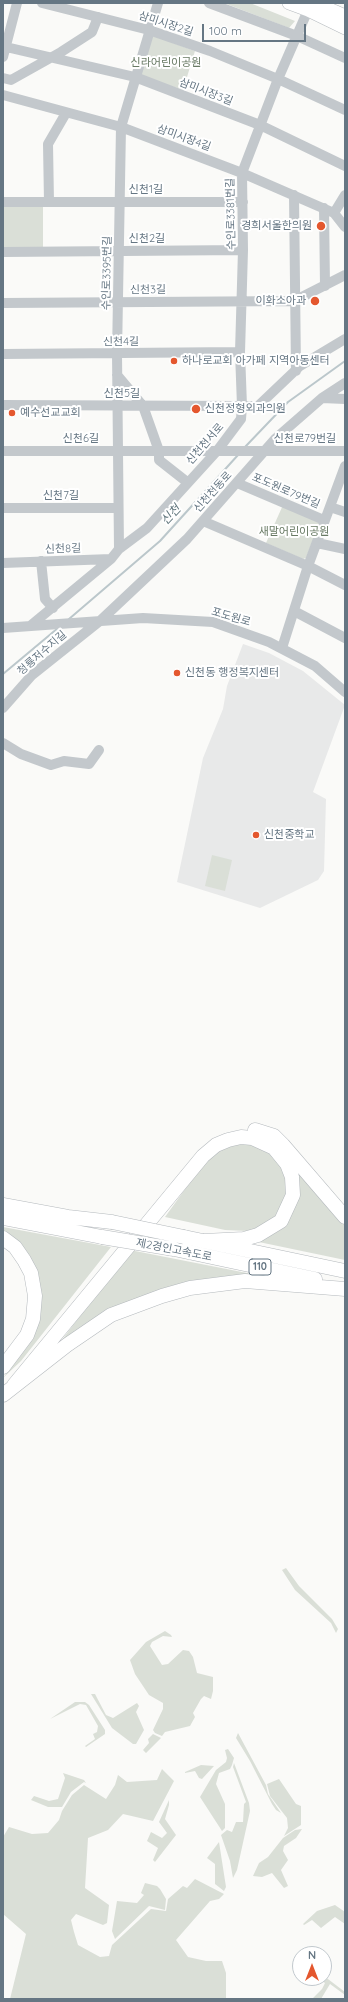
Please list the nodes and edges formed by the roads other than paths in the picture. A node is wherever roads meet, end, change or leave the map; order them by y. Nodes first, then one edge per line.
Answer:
1 (17, 3) edge
2 (42, 3) edge
3 (158, 3) edge
4 (209, 3) edge
5 (289, 3) edge
6 (312, 7) edge
7 (345, 16) edge
8 (98, 17) junction
9 (345, 28) edge
10 (150, 30) junction
11 (297, 36) junction
12 (6, 47) junction
13 (3, 57) edge
14 (51, 58) junction
15 (345, 58) edge
16 (135, 77) junction
17 (3, 78) edge
18 (278, 79) junction
19 (3, 96) edge
20 (345, 110) edge
21 (66, 114) junction
22 (260, 125) junction
23 (120, 127) junction
24 (345, 166) edge
25 (242, 172) junction
26 (294, 195) junction
27 (344, 197) edge
28 (3, 202) edge
29 (49, 202) junction
30 (120, 202) junction
31 (242, 202) junction
32 (324, 208) junction
33 (334, 213) junction
34 (345, 227) edge
35 (243, 250) junction
36 (120, 251) junction
37 (3, 252) edge
38 (345, 275) edge
39 (325, 286) junction
40 (242, 301) junction
41 (294, 301) junction
42 (118, 302) junction
43 (3, 303) edge
44 (345, 339) edge
45 (240, 352) junction
46 (3, 354) edge
47 (117, 354) junction
48 (296, 371) junction
49 (117, 375) junction
50 (345, 383) edge
51 (322, 398) junction
52 (345, 399) edge
53 (3, 405) edge
54 (117, 406) junction
55 (143, 406) junction
56 (242, 406) junction
57 (3, 451) edge
58 (117, 451) junction
59 (159, 451) junction
60 (222, 451) junction
61 (260, 451) junction
62 (345, 451) edge
63 (345, 466) edge
64 (187, 482) junction
65 (237, 483) junction
66 (330, 507) junction
67 (3, 508) edge
68 (118, 508) junction
69 (345, 512) edge
70 (324, 520) junction
71 (203, 521) junction
72 (317, 543) junction
73 (119, 549) junction
74 (345, 549) edge
75 (111, 560) junction
76 (41, 561) junction
77 (3, 562) edge
78 (308, 566) junction
79 (345, 585) edge
80 (53, 608) junction
81 (294, 611) junction
82 (97, 620) junction
83 (33, 626) junction
84 (3, 628) edge
85 (345, 638) edge
86 (282, 648) junction
87 (345, 692) edge
88 (3, 708) edge
89 (3, 743) edge
90 (99, 750) dead end
91 (3, 1205) edge
92 (345, 1217) edge
93 (3, 1218) edge
94 (3, 1238) edge
95 (204, 1241) junction
96 (345, 1270) edge
97 (345, 1285) edge
98 (345, 1289) edge
99 (3, 1367) edge
100 (8, 1384) edge
101 (3, 1394) edge

1 - 12 street
2 - 8 street, 삼미시장2길
3 - 10 street, 수인로3395번길
4 - 11 street
5 - 6 main road
6 - 7 main road
6 - 9 main road
6 - 11 street, 수인로3381번길
8 - 10 street, 삼미시장2길
8 - 14 street
10 - 16 street, 수인로3395번길
10 - 18 street, 삼미시장2길
11 - 15 street
11 - 18 street, 수인로3381번길
12 - 13 street
12 - 14 street, 삼미시장3길
14 - 16 street, 삼미시장3길
14 - 17 street
16 - 22 street, 삼미시장3길
16 - 23 street, 수인로3395번길
18 - 20 street, 삼미시장2길
18 - 22 street, 수인로3381번길
19 - 21 street, 삼미시장4길
21 - 23 street, 삼미시장4길
21 - 29 street
22 - 24 street, 삼미시장3길
22 - 25 street, 수인로3381번길
23 - 25 street, 삼미시장4길
23 - 30 street, 수인로3395번길
25 - 26 street, 삼미시장4길
25 - 31 street, 수인로3381번길
26 - 32 street, 삼미시장4길
26 - 41 street
27 - 33 street
28 - 29 street, 신천1길
29 - 30 street, 신천1길
30 - 31 street, 신천1길
30 - 36 street, 수인로3395번길
31 - 35 street, 수인로3381번길
32 - 33 street, 삼미시장4길
32 - 39 street
33 - 34 street, 삼미시장4길
35 - 36 street, 신천2길
35 - 40 street, 수인로3381번길
36 - 37 street, 신천2길
36 - 42 street, 수인로3395번길
38 - 39 street, 신천3길
39 - 41 street, 신천3길
40 - 41 street, 신천3길
40 - 42 street, 신천3길
40 - 45 street, 수인로3381번길
41 - 48 street
42 - 43 street, 신천3길
42 - 47 street, 수인로3395번길
44 - 48 street
45 - 47 street, 신천4길
45 - 56 street, 수인로3381번길
46 - 47 street, 신천4길
47 - 49 street, 수인로3395번길
48 - 56 street
49 - 54 street, 수인로3395번길
49 - 55 street
50 - 51 street, 신천천동로
51 - 52 street
51 - 61 street, 신천천동로
53 - 54 street, 신천5길
54 - 55 street, 신천5길
54 - 58 street, 수인로3395번길
55 - 56 street, 신천5길
55 - 59 street
56 - 60 street, 신천천서로
57 - 58 street, 신천6길
58 - 59 street, 신천6길
58 - 68 street, 수인로3395번길
59 - 60 street, 신천6길
59 - 64 street
60 - 61 street, 신천로79번길
60 - 64 street, 신천천서로
61 - 62 street, 신천로79번길
61 - 65 street, 신천천동로
63 - 66 street, 포도원로79번길
64 - 73 street, 신천천서로
65 - 70 street, 포도원로79번길
65 - 71 street, 신천천동로
66 - 69 street, 포도원로79번길
66 - 70 street, 포도원로79번길
67 - 68 street, 신천7길
68 - 73 street, 수인로3395번길
70 - 72 street, 포도원로79번길
71 - 78 street
71 - 82 street, 신천천동로
72 - 74 street
72 - 78 street, 포도원로79번길
73 - 75 street
75 - 76 street, 신천8길
75 - 80 street
76 - 77 street, 신천8길
76 - 80 street
78 - 79 street
78 - 81 street, 포도원로79번길
80 - 83 street
81 - 85 street
81 - 86 street, 포도원로79번길
82 - 83 street, 포도원로
82 - 86 street, 포도원로
82 - 88 street, 청룡저수지길
83 - 84 street
86 - 87 street, 포도원로
89 - 90 street
91 - 95 highway, 제2경인고속도로 / 110, bridge
92 - 100 highway
93 - 97 highway, 제2경인고속도로 / 110, bridge
94 - 99 highway
95 - 96 highway, 제2경인고속도로 / 110
95 - 100 highway
98 - 100 highway
100 - 101 highway

